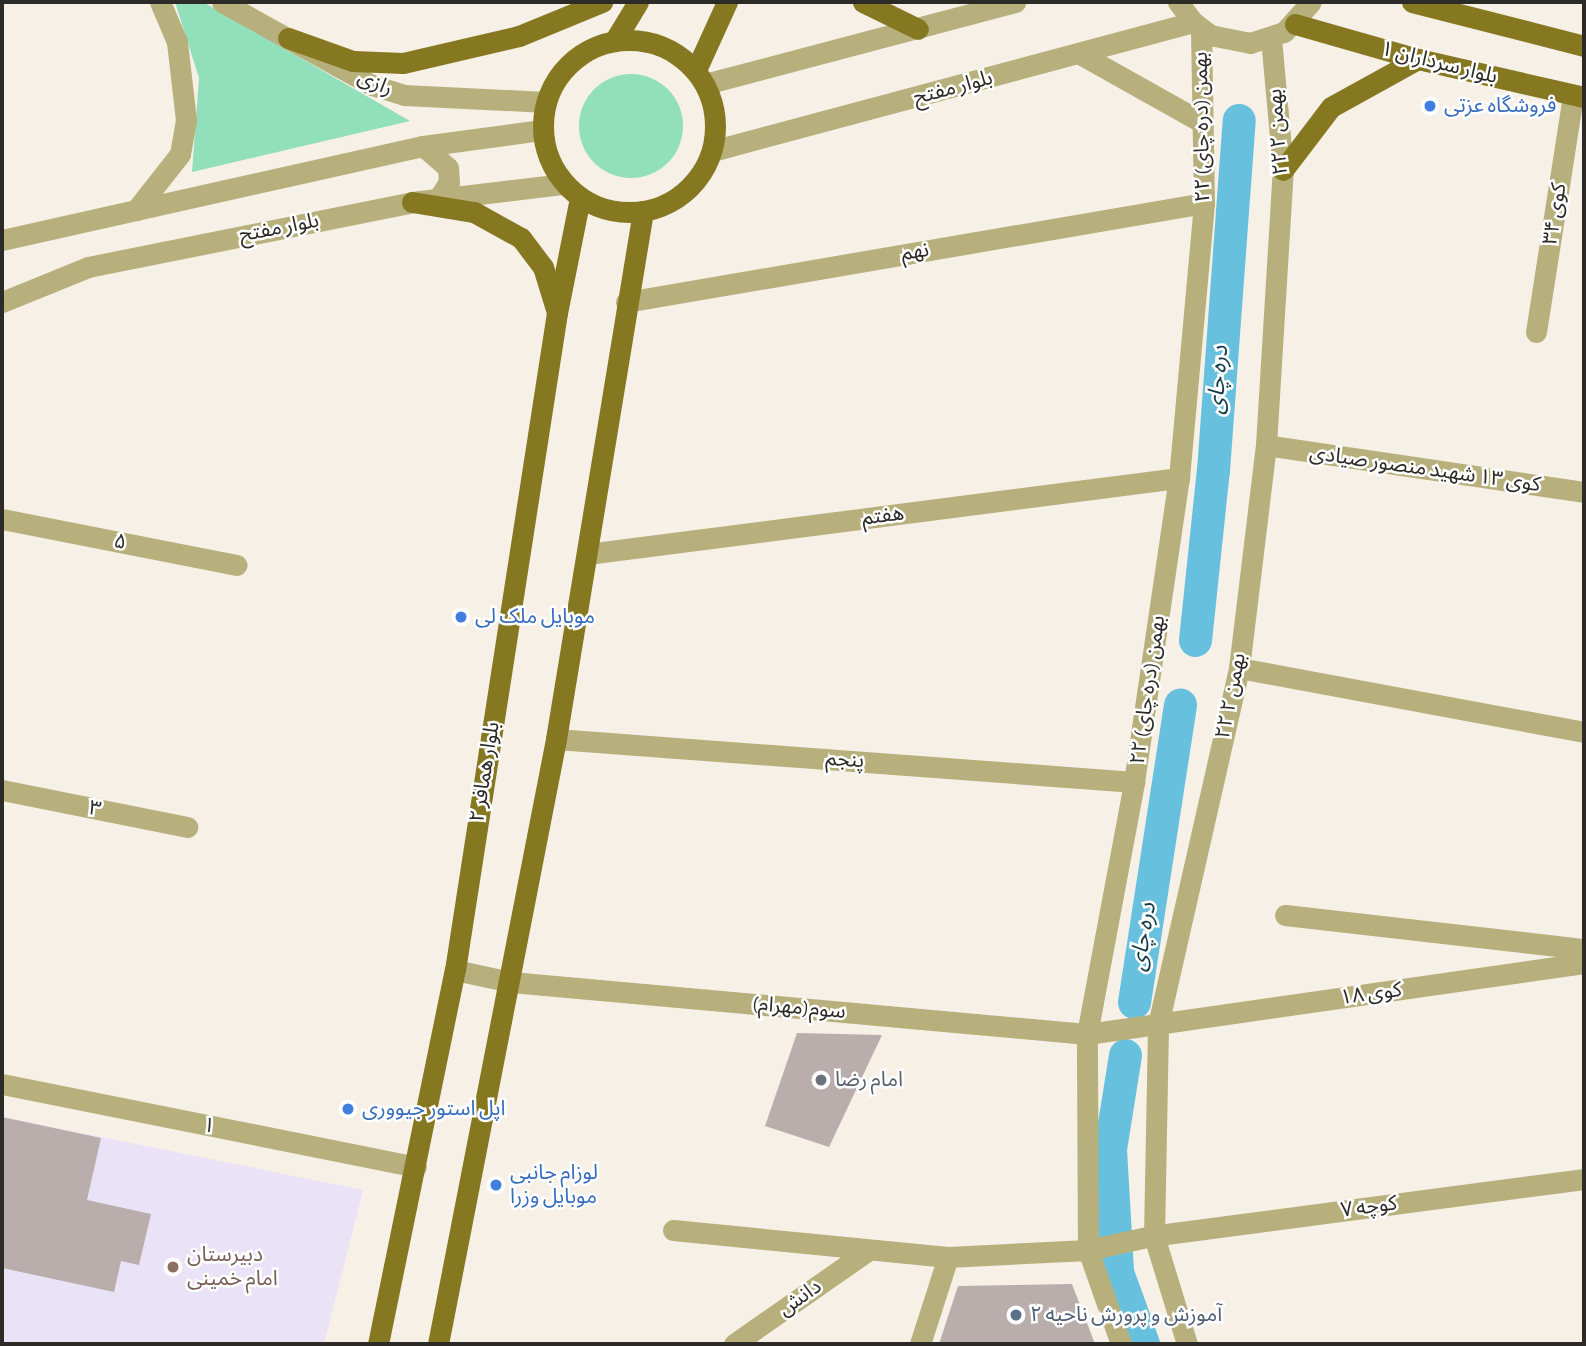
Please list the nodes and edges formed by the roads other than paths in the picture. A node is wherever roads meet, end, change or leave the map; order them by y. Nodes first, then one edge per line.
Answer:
1 (160, 2) edge
2 (222, 2) edge
3 (602, 2) edge
4 (638, 2) edge
5 (727, 2) edge
6 (863, 2) edge
7 (1015, 2) edge
8 (1178, 2) edge
9 (1311, 2) edge
10 (1412, 2) edge
11 (1295, 24) junction
12 (1197, 26) junction
13 (918, 29) junction
14 (288, 38) junction
15 (1271, 38) junction
16 (615, 40) junction
17 (1584, 46) edge
18 (1082, 55) junction
19 (1418, 59) junction
20 (701, 77) junction
21 (1579, 96) edge
22 (546, 102) junction
23 (1203, 123) junction
24 (542, 130) junction
25 (423, 146) junction
26 (712, 150) junction
27 (1283, 170) junction
28 (572, 191) junction
29 (438, 198) junction
30 (412, 202) junction
31 (1204, 203) junction
32 (136, 210) junction
33 (642, 211) junction
34 (2, 240) edge
35 (2, 302) edge
36 (626, 302) junction
37 (557, 313) junction
38 (1536, 332) dead end
39 (1266, 445) junction
40 (1179, 478) junction
41 (1584, 492) edge
42 (2, 519) edge
43 (587, 554) junction
44 (237, 565) dead end
45 (1238, 668) junction
46 (1584, 732) edge
47 (556, 738) junction
48 (1134, 782) junction
49 (2, 790) edge
50 (187, 827) dead end
51 (1285, 915) dead end
52 (1584, 949) edge
53 (1584, 963) edge
54 (455, 970) junction
55 (511, 982) junction
56 (1158, 1025) junction
57 (1087, 1034) junction
58 (2, 1084) edge
59 (416, 1167) junction
60 (1584, 1179) edge
61 (673, 1230) dead end
62 (1152, 1236) junction
63 (1088, 1250) junction
64 (866, 1252) junction
65 (948, 1257) junction
66 (379, 1344) edge
67 (438, 1344) edge
68 (734, 1344) edge
69 (920, 1344) edge
70 (1121, 1344) edge
71 (1187, 1344) edge

1 - 32 street
2 - 14 street, رازی
3 - 14 main road
4 - 16 main road
5 - 20 main road
6 - 13 main road
7 - 13 street
8 - 12 street
9 - 11 street
10 - 17 main road
11 - 15 street
11 - 19 main road, بلوار سرداران ۱
12 - 15 street
12 - 18 street, بلوار مفتح
12 - 23 street, ۲۲ بهمن (دره چای)
13 - 20 street
14 - 22 street, رازی
15 - 27 street, ۲۲ بهمن ۲
16 - 20 main road
16 - 22 main road
18 - 23 street
18 - 26 street, بلوار مفتح
19 - 21 main road, بلوار سرداران ۱
19 - 27 main road
20 - 26 main road
21 - 38 street, کوی ۳۴
22 - 24 main road
23 - 31 street, ۲۲ بهمن (دره چای)
24 - 25 street
24 - 28 main road
25 - 29 street
25 - 32 street
26 - 33 main road
27 - 39 street, ۲۲ بهمن ۲
28 - 29 street, بلوار مفتح
28 - 33 main road
28 - 37 main road, بلوار همافر ۲
29 - 30 street, بلوار مفتح
30 - 35 street, بلوار مفتح
30 - 37 main road
31 - 36 street, نهم
31 - 40 street, ۲۲ بهمن (دره چای)
32 - 34 street
33 - 36 main road
36 - 43 main road
37 - 54 main road, بلوار همافر ۲
39 - 41 street, کوی ۱۳ شهید منصور صیادی
39 - 45 street, ۲۲ بهمن ۲
40 - 43 street, هفتم
40 - 48 street, ۲۲ بهمن (دره چای)
42 - 44 street, ۵
43 - 47 main road
45 - 46 street
45 - 56 street, ۲۲ بهمن ۲
47 - 48 street, پنجم
47 - 55 main road
48 - 57 street, ۲۲ بهمن (دره چای)
49 - 50 street, ۳
51 - 52 street
53 - 56 street, کوی ۱۸
54 - 55 street, سوم(مهرام)
54 - 59 main road, بلوار همافر ۲
55 - 57 street, سوم(مهرام)
55 - 67 main road
56 - 57 street, کوی ۱۸
56 - 62 street, ۲۲ بهمن ۲
57 - 63 street, ۲۲ بهمن (دره چای)
58 - 59 street, ۱
59 - 66 main road, بلوار همافر ۲
60 - 62 street, کوچه ۷
61 - 64 street, کوچه ۷
62 - 63 street, کوچه ۷
62 - 71 street, ۲۲ بهمن ۲
63 - 65 street, کوچه ۷
63 - 70 street, ۲۲ بهمن (دره چای)
64 - 65 street, کوچه ۷
64 - 68 street, دانش
65 - 69 street

